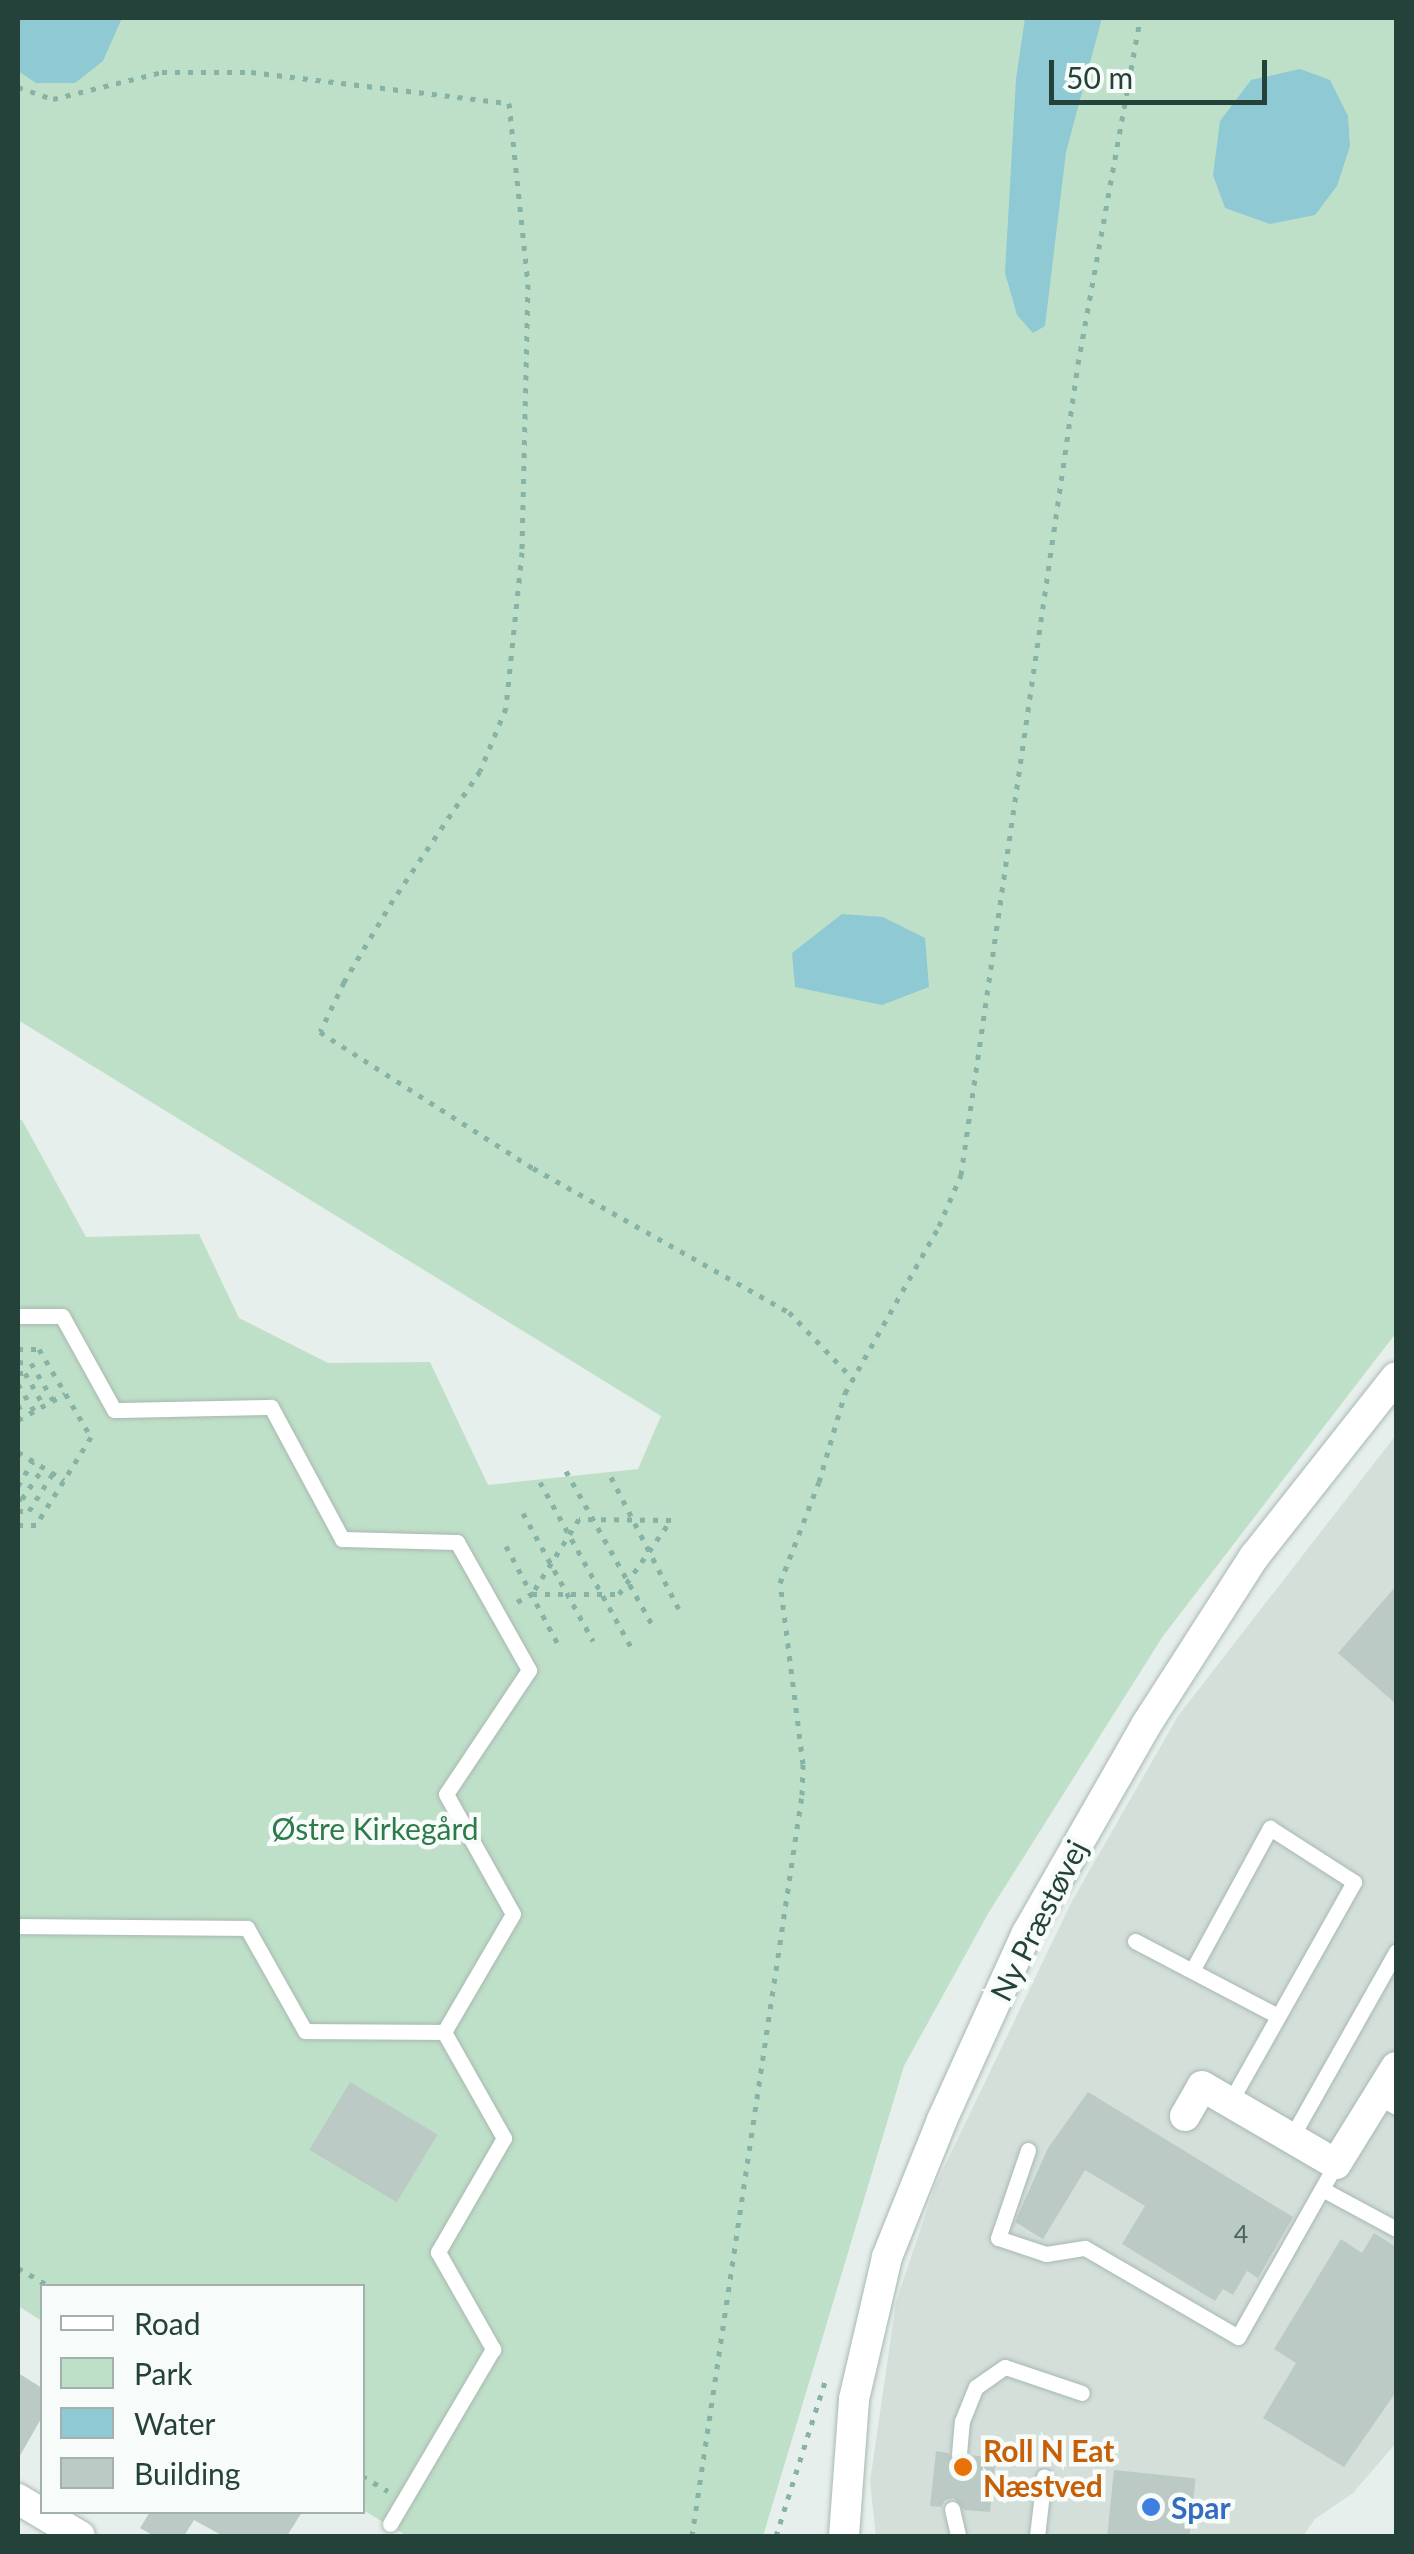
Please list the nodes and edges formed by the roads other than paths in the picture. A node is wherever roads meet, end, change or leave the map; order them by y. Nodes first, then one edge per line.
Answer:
1 (18, 1316) edge
2 (1395, 1383) edge
3 (18, 1926) edge
4 (1135, 1941) dead end
5 (1396, 1952) edge
6 (1193, 1969) junction
7 (1278, 2016) junction
8 (444, 2032) junction
9 (1396, 2067) edge
10 (1230, 2102) junction
11 (1387, 2102) edge
12 (1186, 2116) dead end
13 (1291, 2138) junction
14 (1028, 2150) dead end
15 (1329, 2177) junction
16 (1396, 2229) edge
17 (1082, 2393) dead end
18 (959, 2454) dead end
19 (1044, 2476) dead end
20 (18, 2499) edge
21 (952, 2509) dead end
22 (40, 2512) edge
23 (43, 2514) edge
24 (390, 2524) dead end
25 (1040, 2535) edge
26 (80, 2536) edge
27 (844, 2536) edge
28 (958, 2536) edge

1 - 8 lane
2 - 27 street, Ny Præstøvej
3 - 8 lane
4 - 6 lane
5 - 13 lane
6 - 7 lane
6 - 7 lane
7 - 10 lane
8 - 24 lane
9 - 11 street
10 - 12 street
10 - 13 street
11 - 15 street
13 - 15 street
14 - 15 lane
15 - 16 lane
17 - 18 lane
19 - 25 lane
20 - 22 street
21 - 28 lane
23 - 26 street

